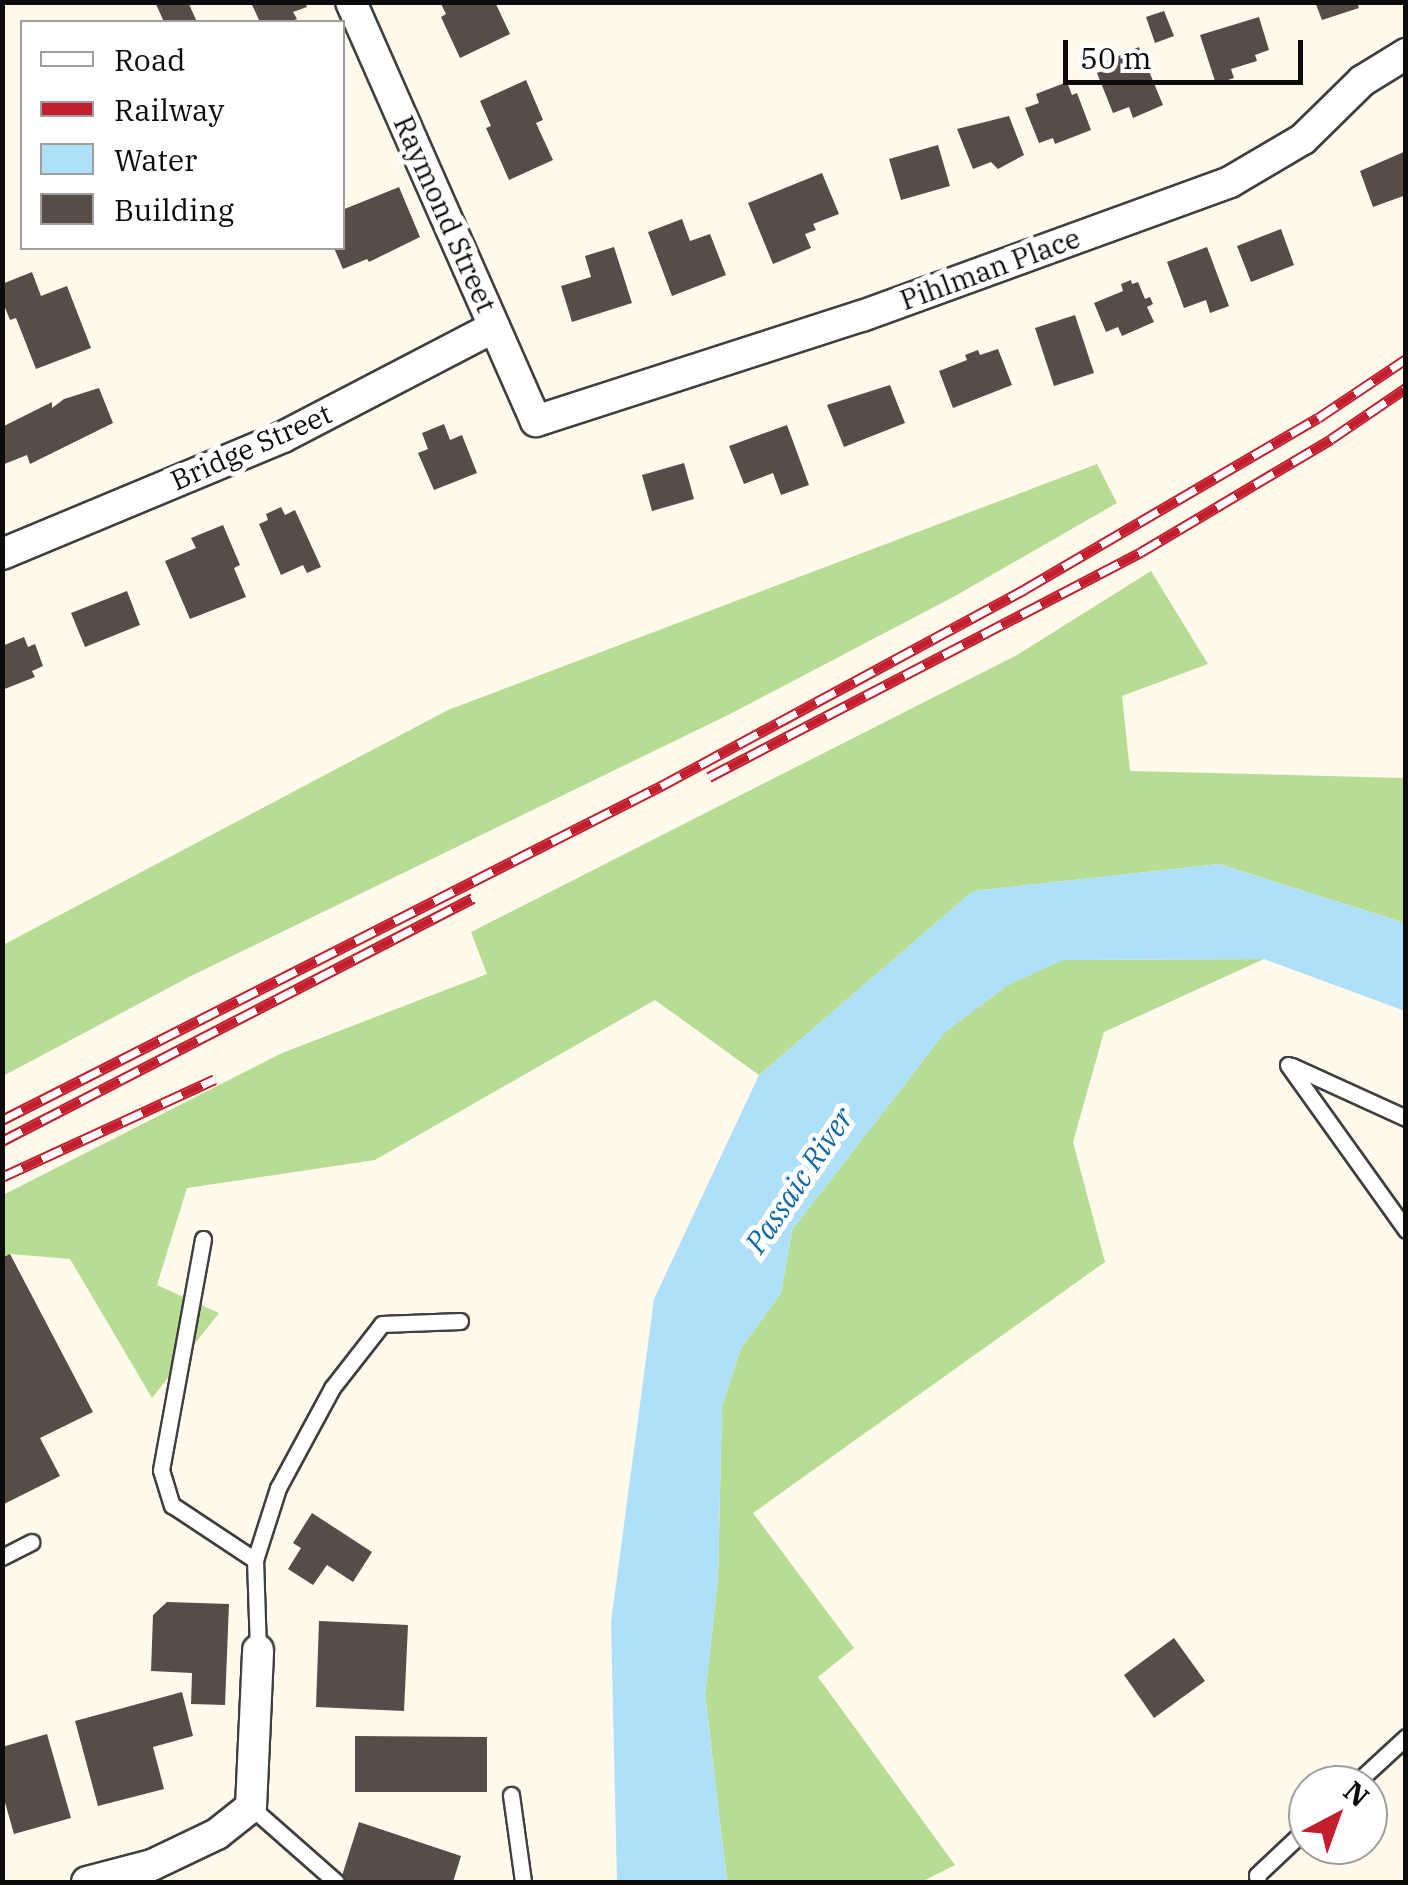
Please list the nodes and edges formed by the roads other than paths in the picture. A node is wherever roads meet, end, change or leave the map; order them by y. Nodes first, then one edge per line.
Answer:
1 (352, 2) edge
2 (1406, 54) edge
3 (494, 327) junction
4 (540, 420) joint
5 (2, 554) edge
6 (1406, 1118) edge
7 (1406, 1230) edge
8 (203, 1239) dead end
9 (460, 1322) dead end
10 (31, 1542) dead end
11 (2, 1557) edge
12 (255, 1560) junction
13 (258, 1650) joint
14 (1406, 1737) edge
15 (1376, 1765) edge
16 (512, 1795) dead end
17 (251, 1807) junction
18 (1288, 1845) edge
19 (87, 1882) edge
20 (336, 1882) edge
21 (523, 1882) edge
22 (1258, 1882) edge

1 - 3 street, Raymond Street
2 - 4 street, Pihlman Place
3 - 4 street, Raymond Street
3 - 5 street, Bridge Street
6 - 7 lane
8 - 12 lane
9 - 12 lane
10 - 11 lane
12 - 13 lane
13 - 17 street
14 - 15 lane
16 - 21 lane
17 - 19 street
17 - 20 lane
18 - 22 lane

